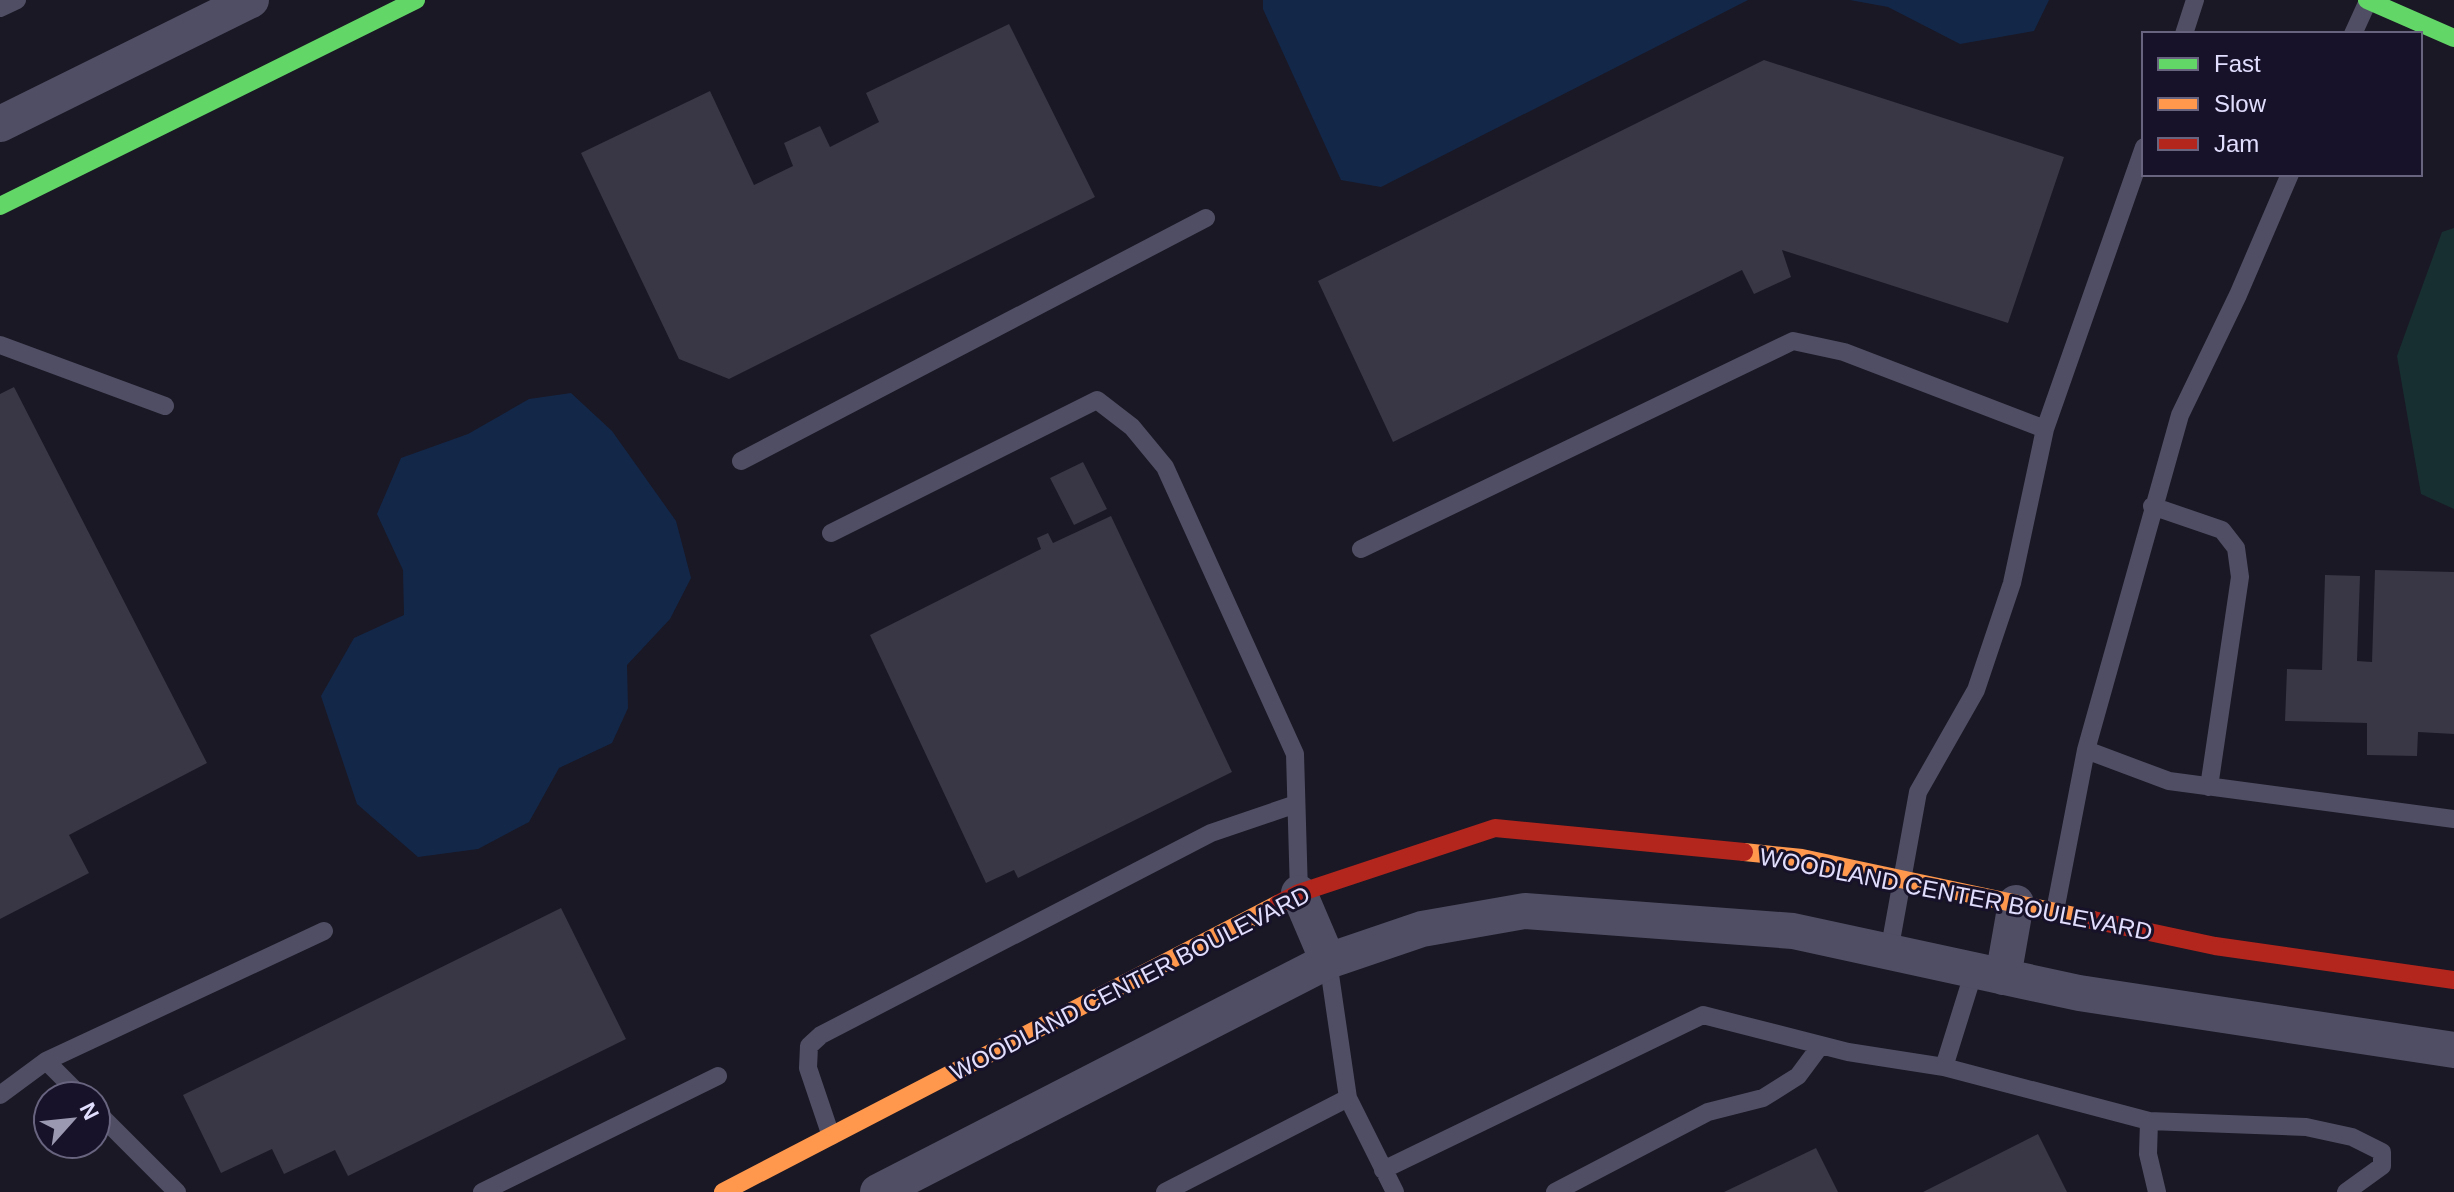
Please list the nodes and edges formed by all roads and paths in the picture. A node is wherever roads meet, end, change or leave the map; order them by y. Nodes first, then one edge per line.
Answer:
1 (17, 0) edge
2 (251, 0) edge
3 (416, 0) edge
4 (2195, 0) edge
5 (2367, 0) edge
6 (0, 8) edge
7 (2185, 32) edge
8 (2354, 32) edge
9 (2454, 38) edge
10 (0, 124) edge
11 (2142, 153) edge
12 (2289, 176) edge
13 (0, 206) edge
14 (1206, 218) dead end
15 (0, 345) edge
16 (165, 406) dead end
17 (2045, 429) junction
18 (741, 461) dead end
19 (2152, 506) junction
20 (831, 533) dead end
21 (1361, 549) dead end
22 (2086, 750) junction
23 (2209, 787) junction
24 (1296, 804) junction
25 (2454, 819) edge
26 (1902, 880) junction
27 (1299, 893) junction
28 (2016, 903) junction
29 (2055, 912) junction
30 (324, 931) dead end
31 (1889, 952) junction
32 (1328, 961) junction
33 (1989, 974) junction
34 (2454, 980) edge
35 (1821, 1045) junction
36 (2454, 1050) edge
37 (46, 1061) junction
38 (1944, 1067) junction
39 (718, 1076) dead end
40 (65, 1080) edge
41 (0, 1095) edge
42 (1348, 1098) junction
43 (2149, 1121) junction
44 (112, 1127) edge
45 (831, 1136) junction
46 (1383, 1170) junction
47 (177, 1192) edge
48 (482, 1192) edge
49 (723, 1192) edge
50 (878, 1192) edge
51 (1165, 1192) edge
52 (1395, 1192) edge
53 (1555, 1192) edge
54 (2157, 1192) edge
55 (2346, 1192) edge

1 - 6 lane
2 - 10 street
3 - 13 street
4 - 7 lane
5 - 8 lane
5 - 9 street
11 - 17 lane
12 - 19 lane
14 - 18 lane
15 - 16 lane
17 - 21 lane
17 - 26 lane
19 - 22 lane
19 - 23 lane
20 - 24 lane
22 - 23 lane
22 - 29 lane
23 - 25 lane
24 - 27 lane
24 - 45 lane
26 - 27 street, WOODLAND CENTER BOULEVARD
26 - 28 street, WOODLAND CENTER BOULEVARD
26 - 31 lane
27 - 32 street
27 - 45 street, WOODLAND CENTER BOULEVARD
28 - 29 street, WOODLAND CENTER BOULEVARD
28 - 33 street
29 - 34 street, WOODLAND CENTER BOULEVARD
30 - 37 lane
31 - 32 street
31 - 33 street
32 - 42 lane
32 - 50 street
33 - 36 street
33 - 38 lane
35 - 38 lane
35 - 46 lane
35 - 53 lane
37 - 40 lane
37 - 41 lane
38 - 43 lane
39 - 48 lane
42 - 46 lane
42 - 51 lane
43 - 54 lane
43 - 55 lane
44 - 47 lane
45 - 49 street, WOODLAND CENTER BOULEVARD
46 - 52 lane

